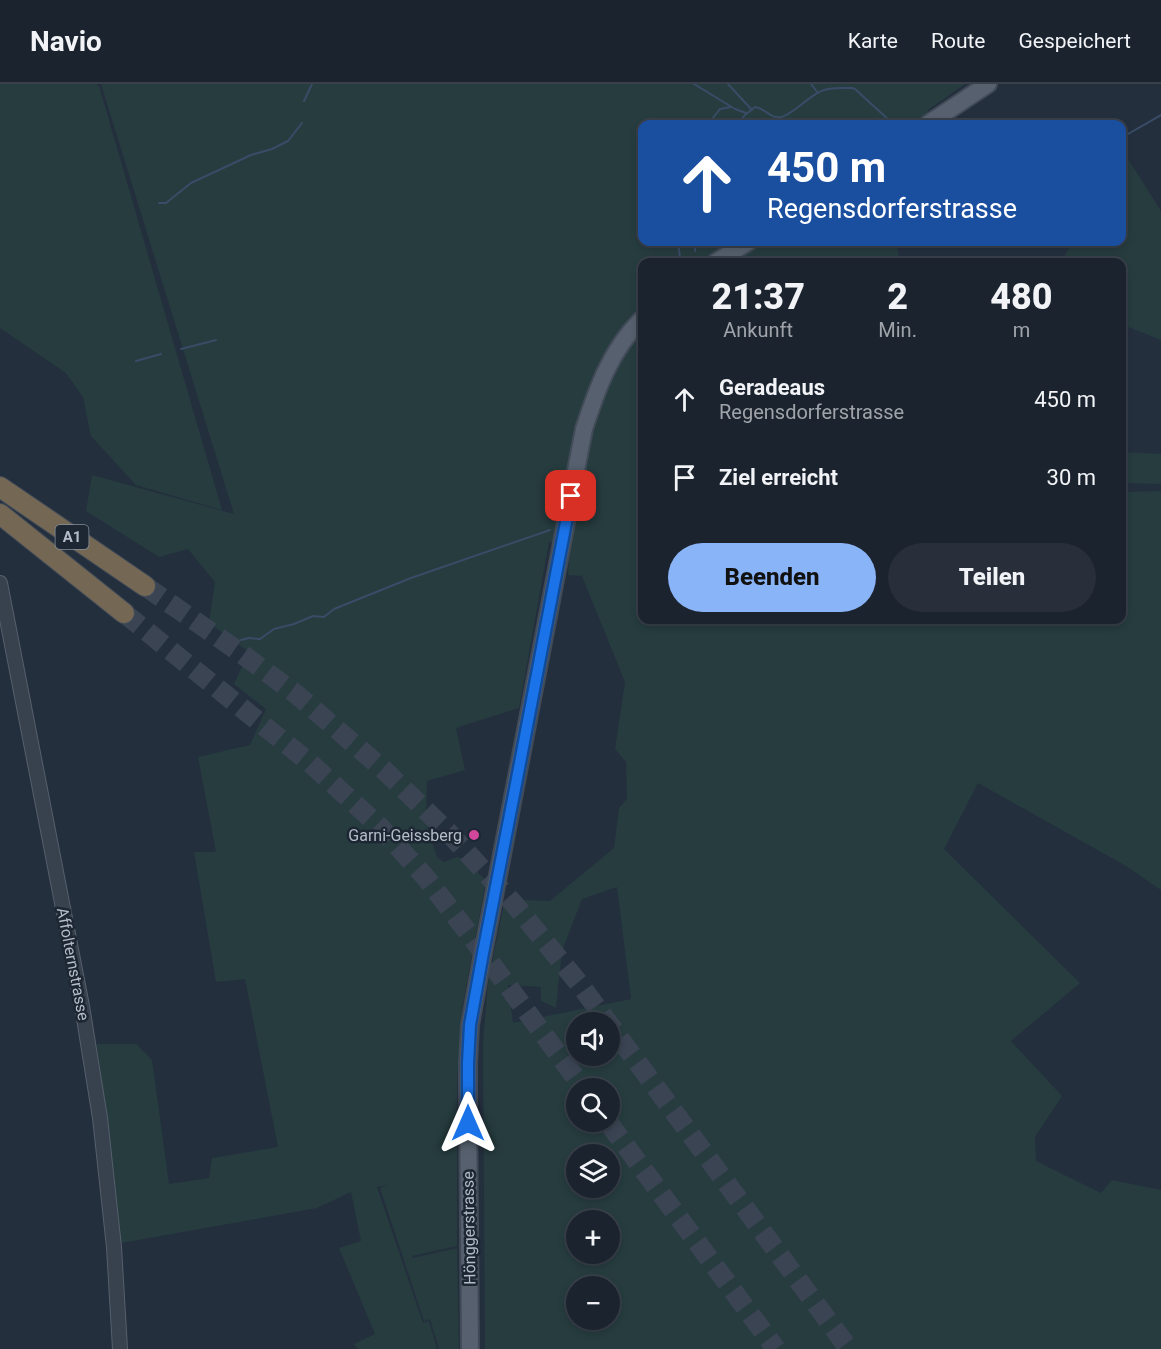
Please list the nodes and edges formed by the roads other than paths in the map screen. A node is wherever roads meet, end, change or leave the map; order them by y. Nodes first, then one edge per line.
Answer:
1 (988, 84) edge
2 (934, 120) edge
3 (742, 246) edge
4 (722, 258) edge
5 (638, 323) edge
6 (0, 487) edge
7 (0, 514) edge
8 (0, 583) edge
9 (145, 586) tunnel mouth
10 (124, 613) tunnel mouth
11 (120, 1349) edge
12 (470, 1349) edge

1 - 2 main road
3 - 4 main road
5 - 12 main road, Hönggerstrasse
6 - 9 highway, A1
7 - 10 highway, A1
8 - 11 street, Affolternstrasse

